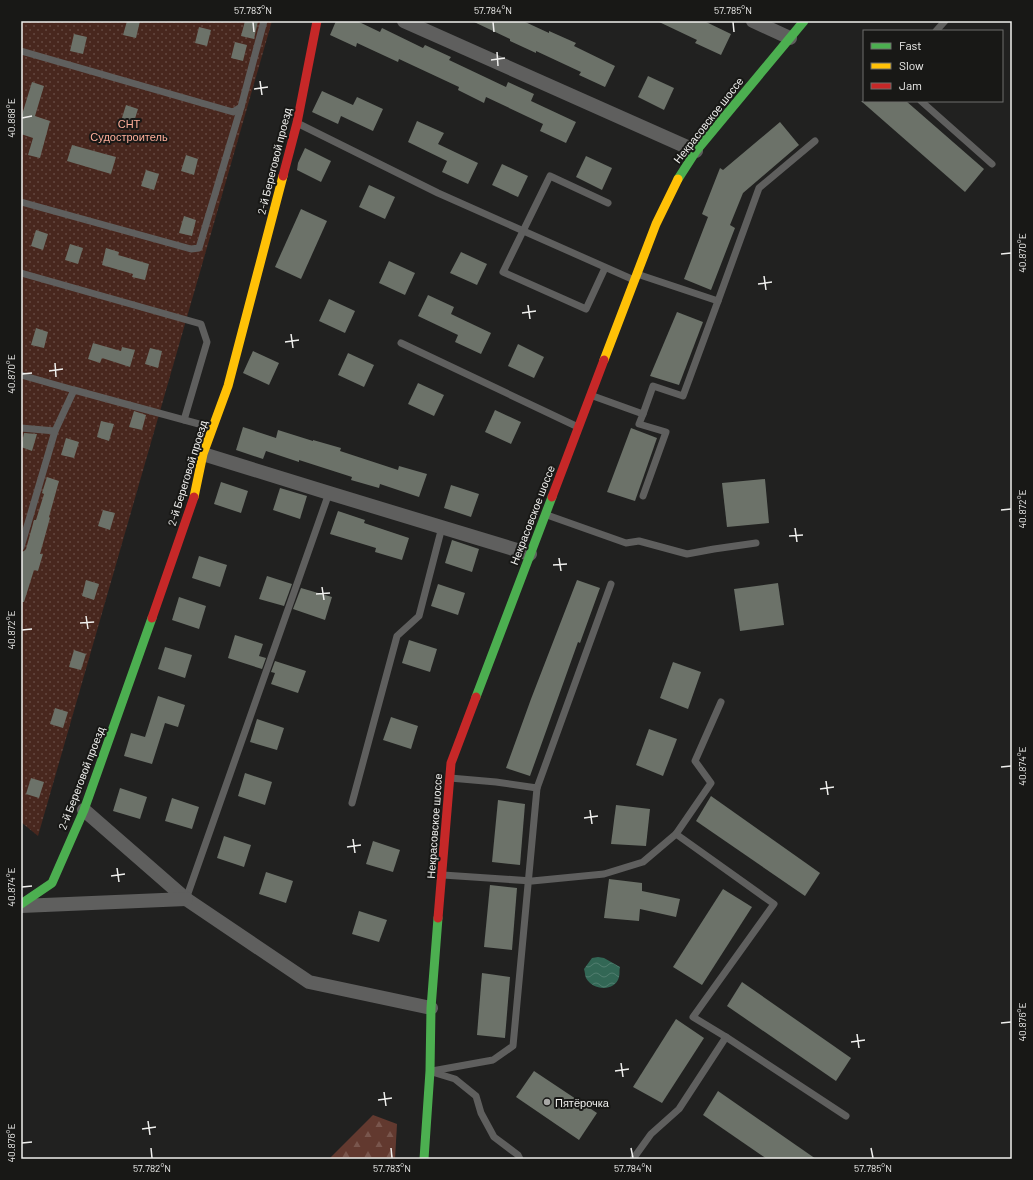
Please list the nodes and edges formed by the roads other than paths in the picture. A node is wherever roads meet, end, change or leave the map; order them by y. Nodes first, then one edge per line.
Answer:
1 (264, 21) edge
2 (317, 21) edge
3 (404, 21) edge
4 (753, 21) edge
5 (804, 21) edge
6 (945, 21) edge
7 (937, 30) edge
8 (790, 38) junction
9 (21, 51) edge
10 (922, 102) edge
11 (241, 107) junction
12 (297, 123) junction
13 (815, 141) dead end
14 (696, 151) junction
15 (992, 164) dead end
16 (21, 202) edge
17 (608, 203) dead end
18 (522, 231) junction
19 (605, 268) junction
20 (21, 273) edge
21 (636, 277) junction
22 (718, 301) junction
23 (401, 343) dead end
24 (21, 375) edge
25 (74, 390) junction
26 (591, 396) junction
27 (643, 414) junction
28 (184, 420) junction
29 (579, 427) junction
30 (21, 428) edge
31 (213, 428) junction
32 (55, 431) junction
33 (203, 454) junction
34 (329, 493) junction
35 (643, 496) dead end
36 (545, 514) junction
37 (442, 527) junction
38 (22, 538) edge
39 (756, 543) dead end
40 (21, 547) edge
41 (530, 554) junction
42 (611, 584) dead end
43 (721, 702) dead end
44 (450, 778) junction
45 (537, 788) junction
46 (352, 803) dead end
47 (84, 810) junction
48 (676, 834) junction
49 (443, 875) junction
50 (528, 880) junction
51 (186, 899) junction
52 (21, 905) edge
53 (431, 1008) junction
54 (726, 1037) junction
55 (430, 1071) junction
56 (846, 1116) dead end
57 (424, 1159) edge
58 (520, 1159) edge
59 (633, 1159) edge

1 - 11 lane
2 - 12 main road, 2-й Береговой проезд
3 - 14 street
4 - 8 street
5 - 8 main road, Некрасовское шоссе
6 - 7 lane
8 - 14 main road, Некрасовское шоссе
9 - 11 lane
10 - 15 lane
11 - 16 lane
12 - 18 lane
12 - 31 main road, 2-й Береговой проезд
13 - 22 lane
14 - 21 main road, Некрасовское шоссе
17 - 18 lane
18 - 19 lane
18 - 19 lane
19 - 21 lane
20 - 28 lane
21 - 22 lane
21 - 26 main road, Некрасовское шоссе
22 - 27 lane
23 - 29 lane
24 - 25 lane
25 - 28 lane
25 - 32 lane
26 - 27 lane
26 - 29 main road, Некрасовское шоссе
27 - 35 lane
28 - 31 lane
29 - 36 main road, Некрасовское шоссе
30 - 32 lane
31 - 33 main road, 2-й Береговой проезд
32 - 38 lane
33 - 34 street
33 - 47 main road, 2-й Береговой проезд
34 - 37 street
34 - 51 lane
36 - 39 lane
36 - 41 main road, Некрасовское шоссе
37 - 41 street
37 - 46 lane
38 - 40 lane
41 - 44 main road, Некрасовское шоссе
42 - 45 lane
43 - 48 lane
44 - 45 lane
44 - 49 main road, Некрасовское шоссе
45 - 50 lane
47 - 51 street
47 - 52 main road, 2-й Береговой проезд
48 - 50 lane
48 - 54 lane
49 - 50 lane
49 - 53 main road, Некрасовское шоссе
50 - 55 lane
51 - 52 street
51 - 53 street
53 - 55 main road, Некрасовское шоссе
54 - 56 lane
54 - 59 lane
55 - 57 main road, Некрасовское шоссе
55 - 58 lane

